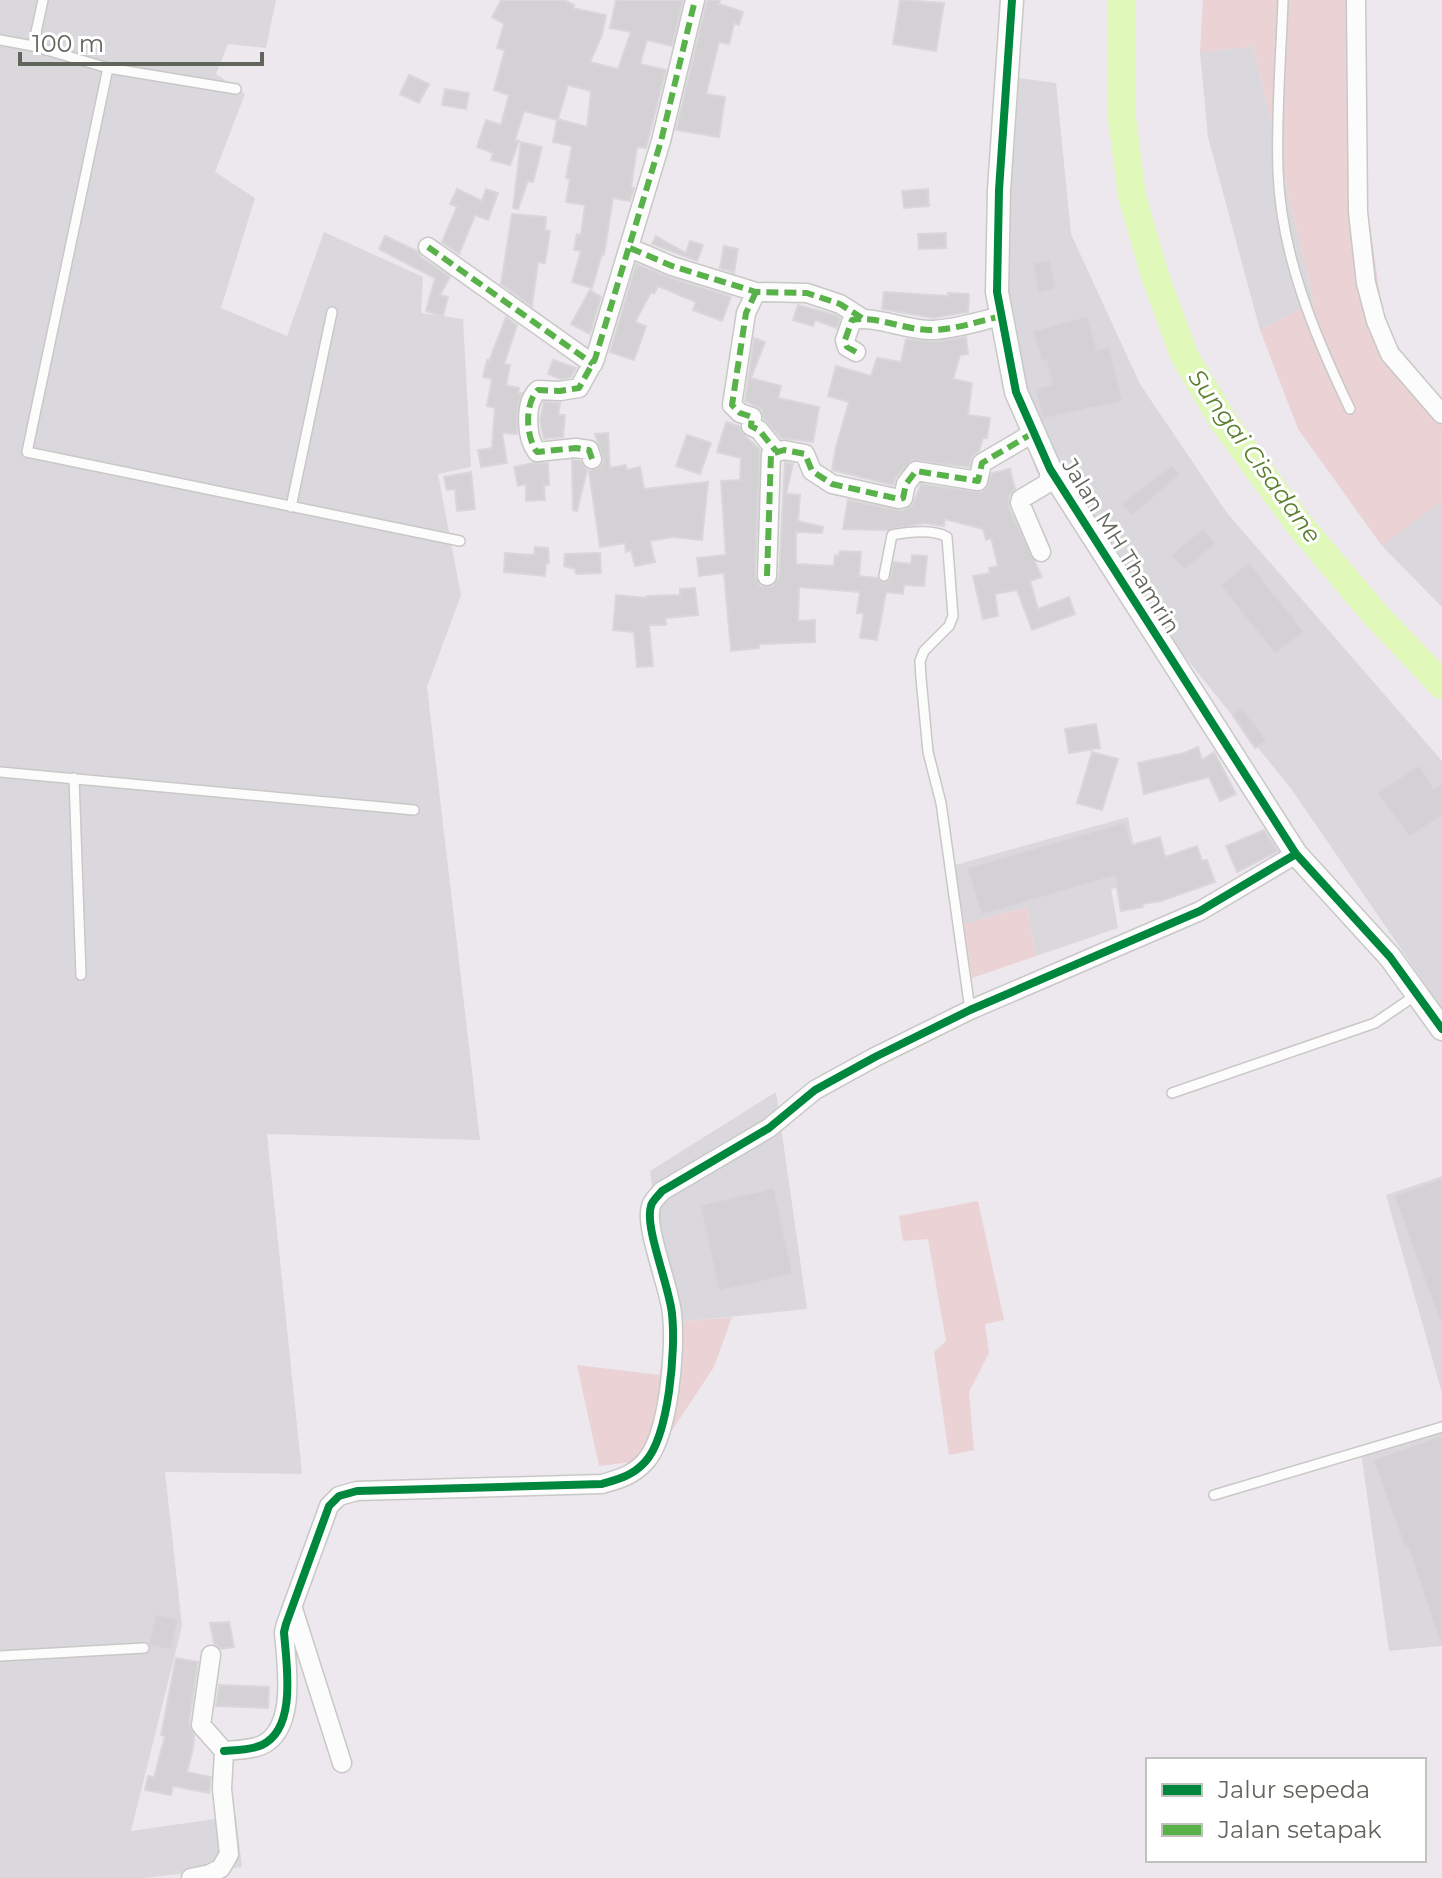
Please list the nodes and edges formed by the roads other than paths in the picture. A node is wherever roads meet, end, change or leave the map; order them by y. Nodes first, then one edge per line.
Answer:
1 (43, 0) edge
2 (695, 0) edge
3 (1012, 0) edge
4 (1283, 0) edge
5 (1356, 0) edge
6 (0, 40) edge
7 (33, 46) junction
8 (108, 68) junction
9 (236, 89) dead end
10 (428, 247) dead end
11 (630, 248) junction
12 (756, 292) junction
13 (332, 312) dead end
14 (998, 317) junction
15 (862, 318) junction
16 (856, 352) dead end
17 (593, 364) junction
18 (1350, 409) dead end
19 (1442, 414) edge
20 (1029, 436) junction
21 (776, 451) junction
22 (592, 459) dead end
23 (1049, 476) junction
24 (291, 507) junction
25 (460, 541) dead end
26 (1041, 552) dead end
27 (767, 576) dead end
28 (884, 576) dead end
29 (0, 772) edge
30 (74, 778) junction
31 (414, 810) dead end
32 (1296, 854) junction
33 (81, 975) dead end
34 (1417, 994) junction
35 (970, 1010) junction
36 (1442, 1029) edge
37 (1172, 1093) dead end
38 (1442, 1427) edge
39 (1214, 1495) dead end
40 (293, 1609) junction
41 (144, 1648) dead end
42 (211, 1655) dead end
43 (0, 1656) edge
44 (224, 1751) junction
45 (342, 1763) dead end
46 (191, 1878) edge

1 - 7 lane
2 - 11 street
3 - 14 street, Jalan MH Thamrin
4 - 18 lane
5 - 19 street
6 - 7 lane
7 - 8 lane
8 - 9 lane
8 - 24 lane
10 - 17 street
11 - 12 street
11 - 17 street
12 - 15 street
12 - 21 street
13 - 24 lane
14 - 15 street
14 - 20 street, Jalan MH Thamrin
15 - 16 street
17 - 22 street
20 - 21 street
20 - 23 street, Jalan MH Thamrin
21 - 27 street
23 - 26 street
23 - 32 street, Jalan MH Thamrin
24 - 25 lane
28 - 35 lane
29 - 30 lane
30 - 31 lane
30 - 33 lane
32 - 34 street, Jalan MH Thamrin
32 - 35 street
34 - 36 street, Jalan MH Thamrin
34 - 37 lane
35 - 40 street
38 - 39 lane
40 - 44 street
40 - 45 street
41 - 43 lane
42 - 44 street
44 - 46 street

